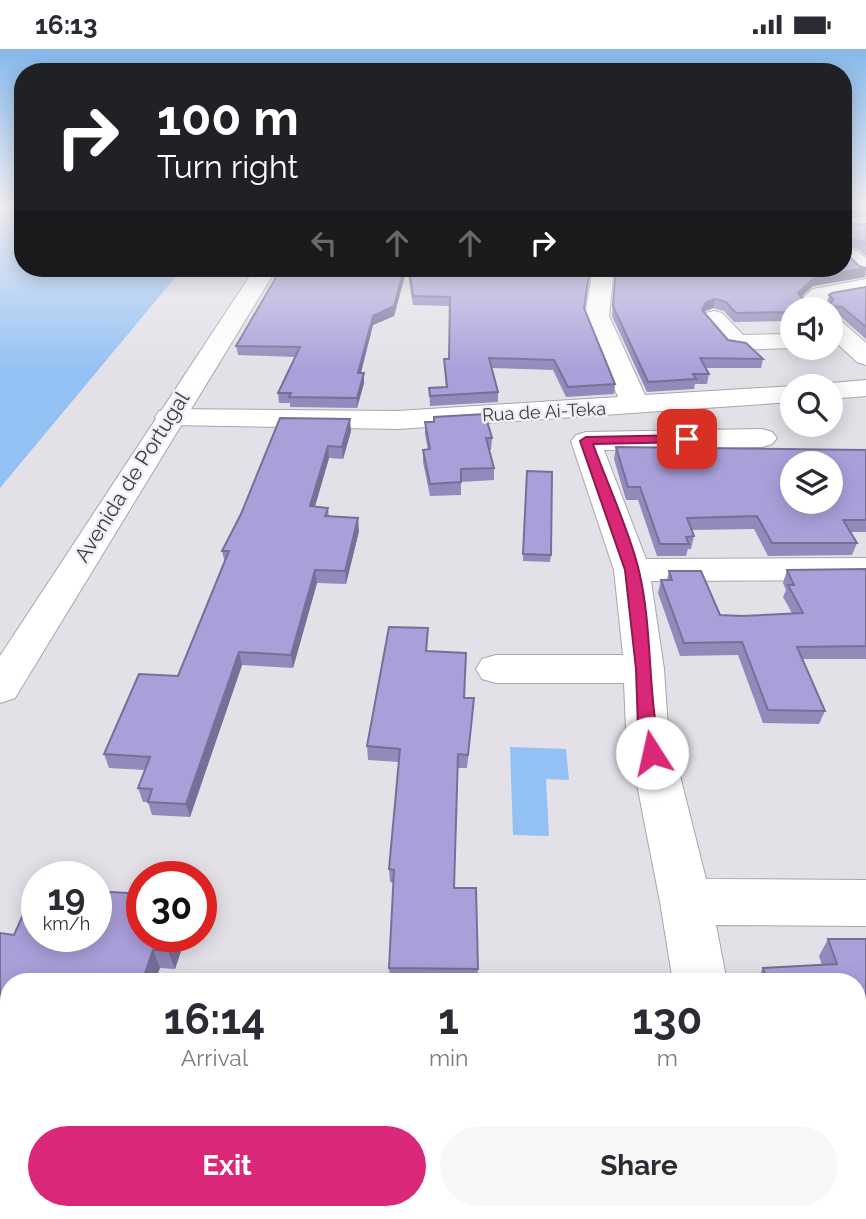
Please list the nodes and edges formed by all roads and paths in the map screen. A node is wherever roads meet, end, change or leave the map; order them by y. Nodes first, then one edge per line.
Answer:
1 (260, 277) edge
2 (602, 277) edge
3 (866, 286) edge
4 (816, 297) edge
5 (714, 318) dead end
6 (843, 339) edge
7 (780, 341) edge
8 (866, 357) edge
9 (866, 388) edge
10 (843, 390) edge
11 (780, 395) edge
12 (636, 406) junction
13 (169, 417) junction
14 (762, 438) dead end
15 (866, 569) edge
16 (632, 570) junction
17 (496, 669) dead end
18 (644, 669) junction
19 (0, 688) edge
20 (685, 902) junction
21 (866, 903) edge
22 (698, 973) edge

1 - 13 street, Avenida de Portugal
2 - 12 street
3 - 4 street
5 - 7 street
6 - 8 street
9 - 10 street
11 - 12 street, Rua de Ai-Teka
12 - 13 street, Rua de Ai-Teka
13 - 19 street, Avenida de Portugal
14 - 16 street
15 - 16 street
16 - 18 street
17 - 18 street
18 - 20 street
20 - 21 street
20 - 22 street

